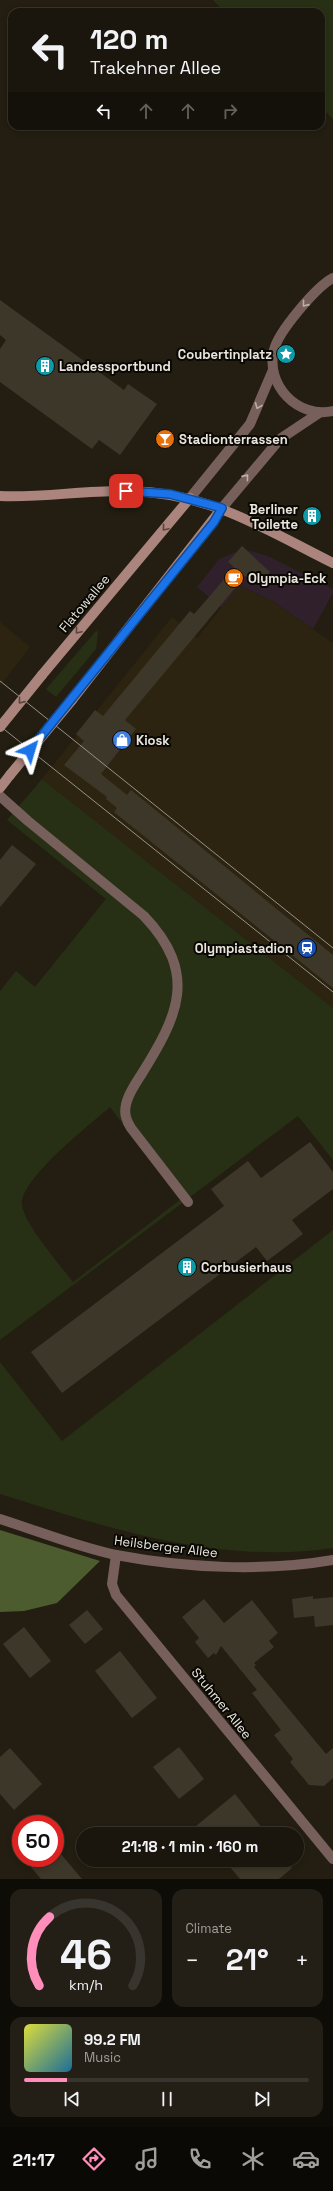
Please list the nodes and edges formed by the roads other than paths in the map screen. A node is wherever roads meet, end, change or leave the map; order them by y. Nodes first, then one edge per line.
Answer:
1 (333, 278) edge
2 (273, 370) junction
3 (333, 412) edge
4 (320, 413) junction
5 (0, 496) edge
6 (190, 498) junction
7 (222, 508) junction
8 (333, 563) edge
9 (0, 727) edge
10 (0, 788) edge
11 (0, 796) edge
12 (188, 1202) dead end
13 (0, 1519) edge
14 (116, 1555) junction
15 (333, 1560) edge
16 (333, 1859) edge

1 -> 2 street
2 - 4 street
2 -> 6 street
3 - 4 street
7 -> 4 street
5 - 6 main road
6 - 7 main road
6 -> 9 main road, Flatowallee, bridge
7 - 8 main road
7 - 10 main road, bridge
11 - 12 street
13 - 14 street, Heilsberger Allee
14 - 15 street, Heilsberger Allee
14 - 16 street, Stuhmer Allee

